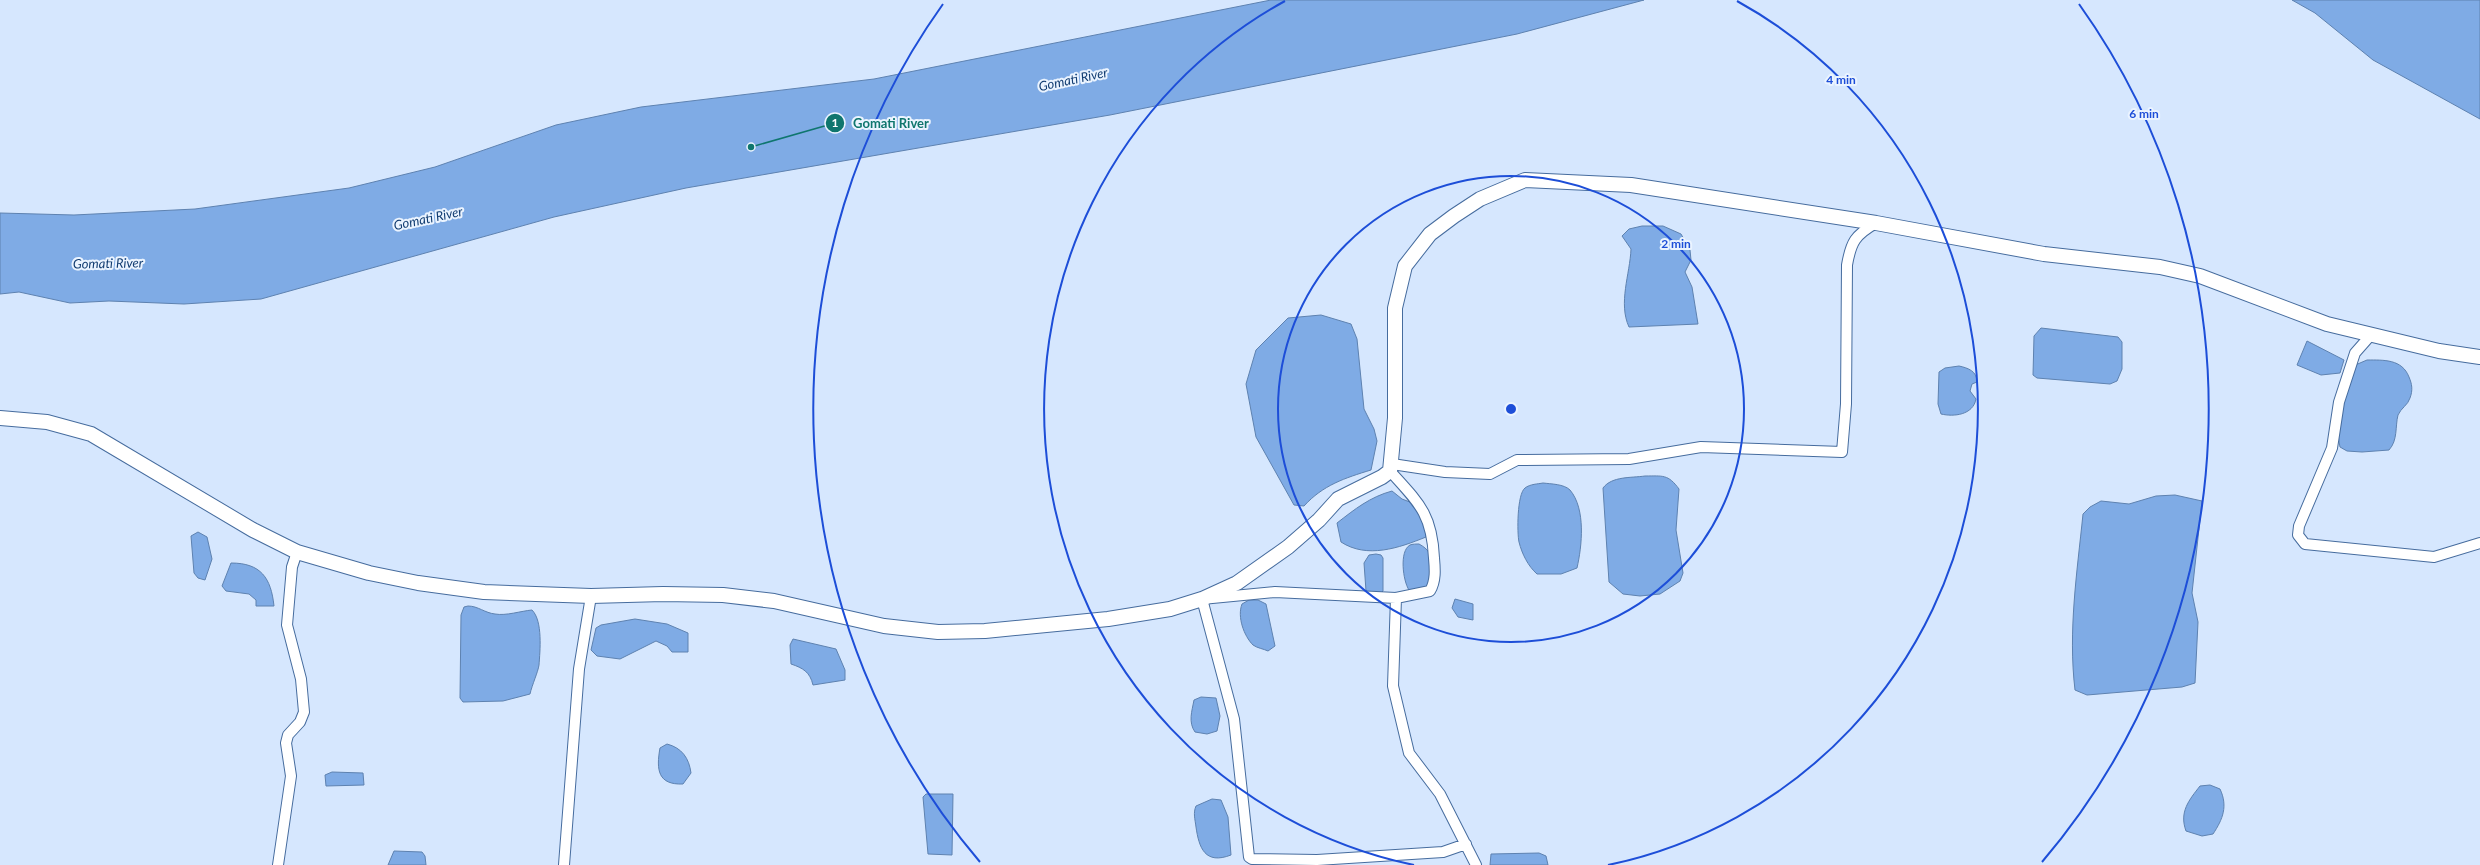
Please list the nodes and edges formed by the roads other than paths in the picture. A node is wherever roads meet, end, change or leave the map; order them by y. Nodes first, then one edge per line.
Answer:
1 (1876, 223) junction
2 (2370, 336) junction
3 (2480, 357) edge
4 (0, 418) edge
5 (1391, 467) junction
6 (2480, 543) edge
7 (298, 552) junction
8 (590, 596) junction
9 (1396, 598) junction
10 (1202, 599) junction
11 (1466, 844) junction
12 (278, 865) edge
13 (564, 865) edge
14 (1476, 865) edge

1 - 2 main road
1 - 5 street
1 - 5 main road
2 - 3 main road
2 - 6 street
4 - 7 main road
5 - 9 street
5 - 10 main road
7 - 8 main road
7 - 12 street
8 - 10 main road
8 - 13 street
9 - 10 street
9 - 11 street
10 - 11 street
11 - 14 street

